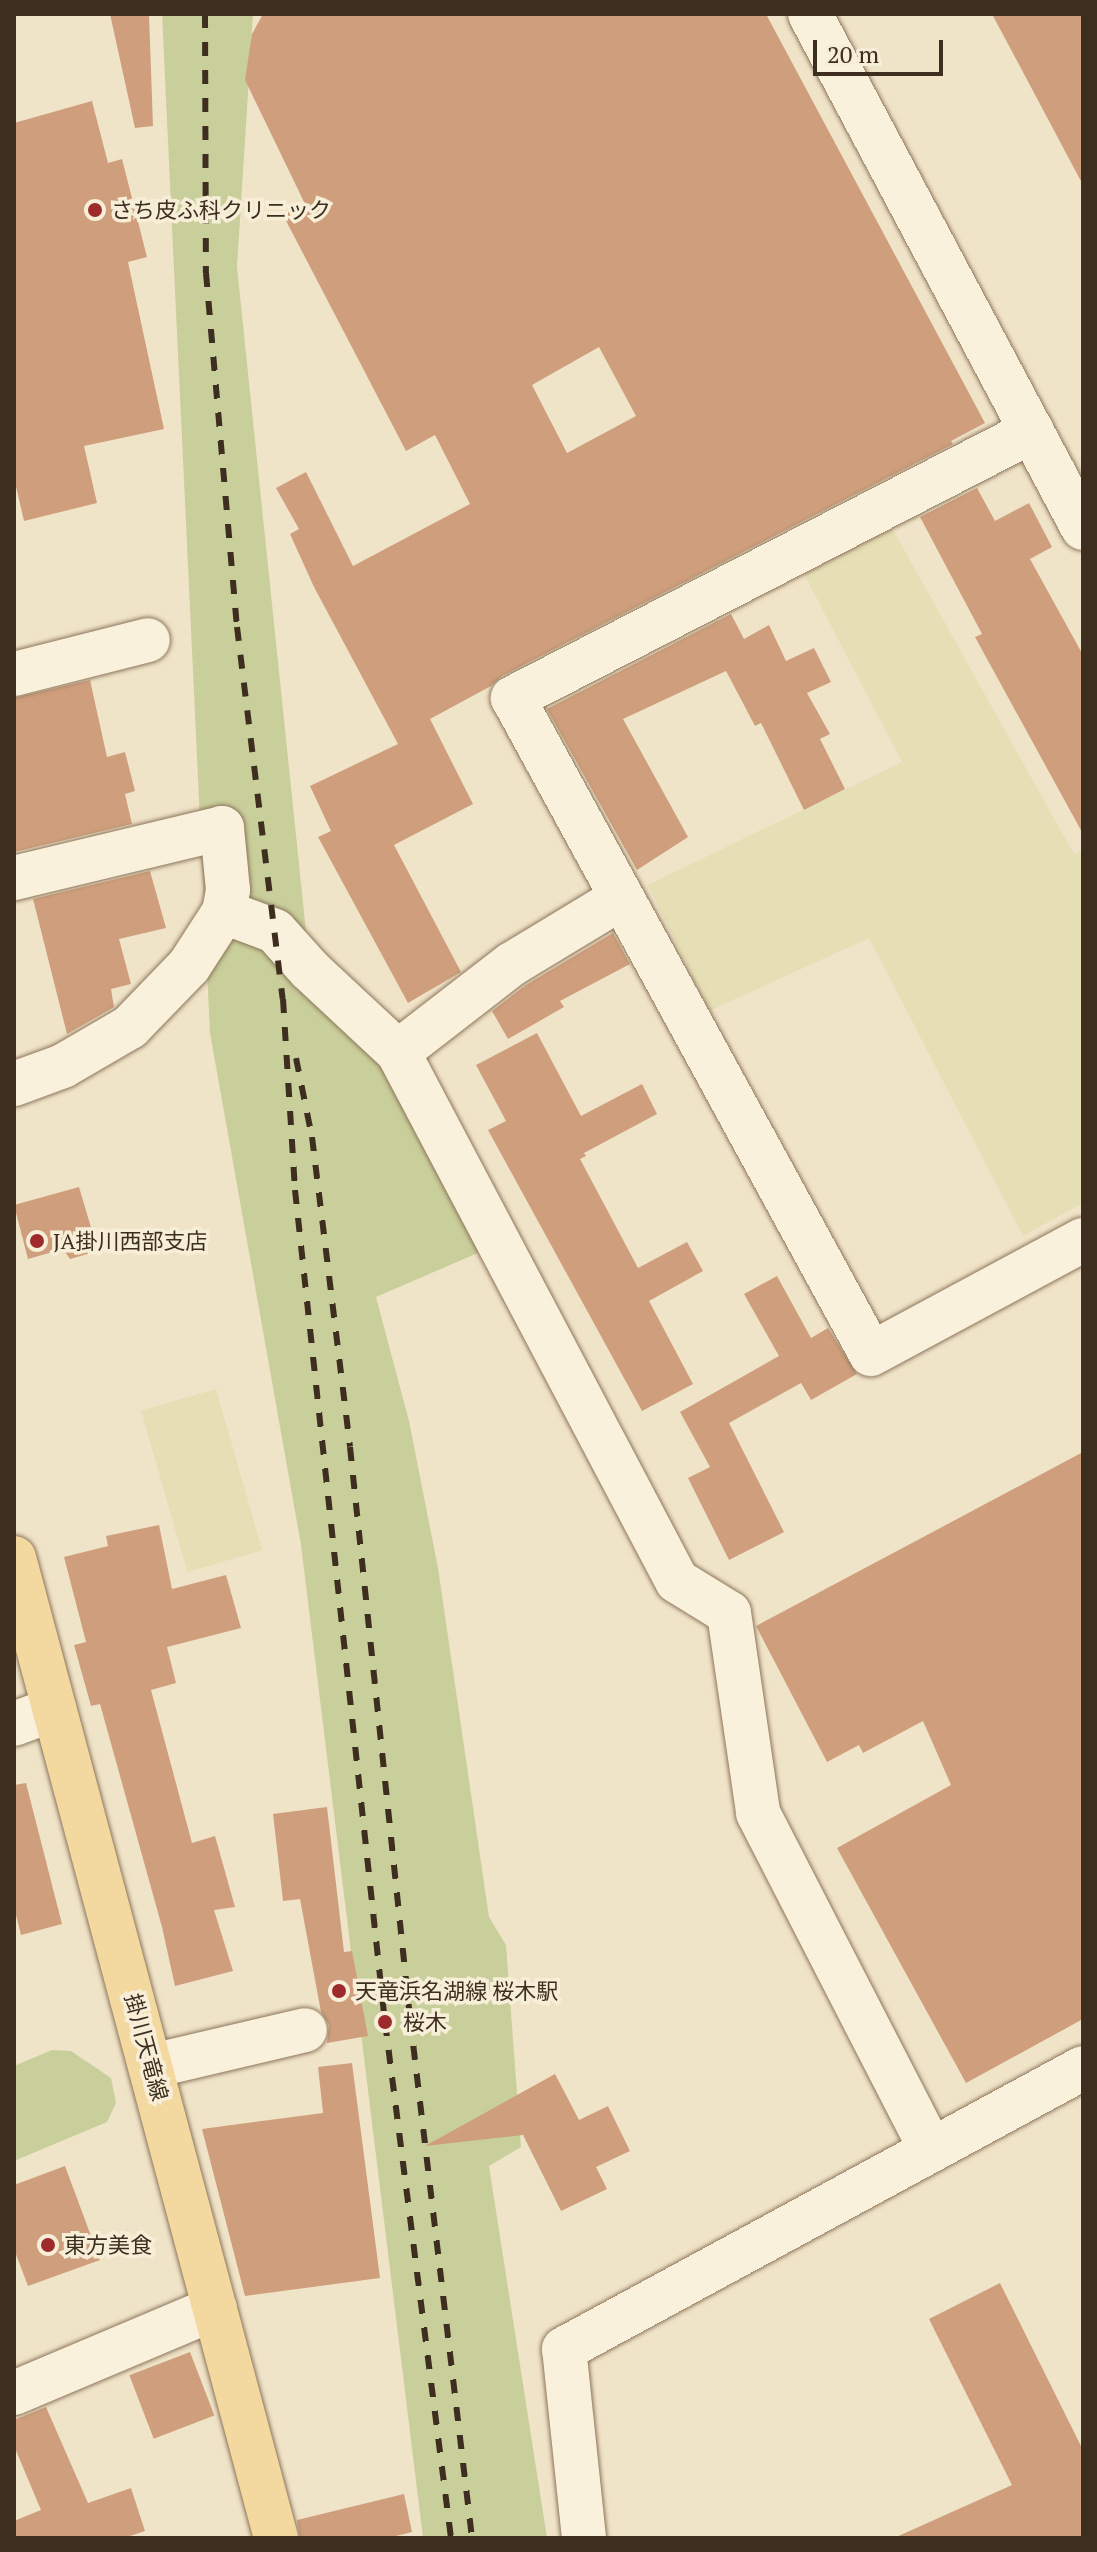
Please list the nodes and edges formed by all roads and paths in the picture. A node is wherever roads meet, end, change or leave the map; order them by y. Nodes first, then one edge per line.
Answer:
1 (810, 14) edge
2 (1032, 431) junction
3 (1083, 528) edge
4 (148, 640) dead end
5 (14, 674) edge
6 (14, 878) edge
7 (621, 898) junction
8 (224, 912) junction
9 (398, 1052) junction
10 (14, 1084) edge
11 (1083, 1240) edge
12 (14, 1558) edge
13 (54, 1709) junction
14 (14, 1724) edge
15 (305, 2030) dead end
16 (152, 2066) junction
17 (1083, 2068) edge
18 (931, 2150) junction
19 (215, 2308) junction
20 (14, 2393) edge
21 (276, 2538) edge
22 (584, 2538) edge

1 - 2 street
2 - 3 street
2 - 7 street
4 - 5 street
6 - 8 street
7 - 9 street
7 - 11 street
8 - 9 street
8 - 10 street
9 - 18 street
12 - 13 main road, 掛川天竜線
13 - 14 street
13 - 16 main road, 掛川天竜線
15 - 16 street
16 - 19 main road, 掛川天竜線
17 - 18 street
18 - 22 street
19 - 20 street
19 - 21 main road, 掛川天竜線

